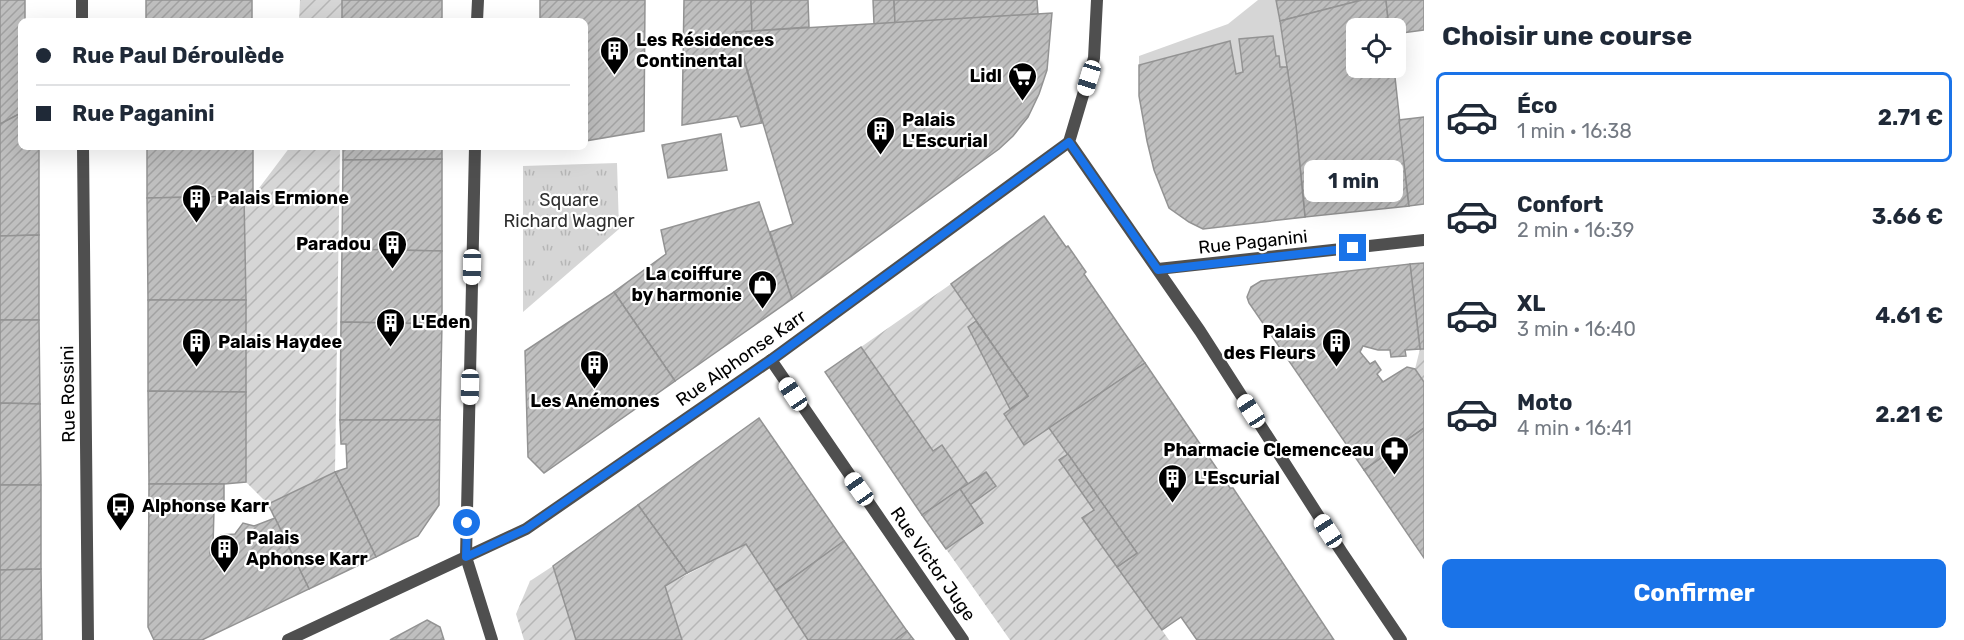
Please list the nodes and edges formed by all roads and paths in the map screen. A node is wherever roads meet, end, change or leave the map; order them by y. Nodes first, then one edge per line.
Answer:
1 (82, 0) edge
2 (478, 0) edge
3 (1097, 0) edge
4 (82, 18) edge
5 (477, 18) edge
6 (1069, 142) junction
7 (83, 150) edge
8 (475, 150) edge
9 (1424, 240) edge
10 (1158, 270) junction
11 (771, 360) junction
12 (466, 557) junction
13 (88, 640) edge
14 (288, 640) edge
15 (492, 640) edge
16 (963, 640) edge
17 (1401, 640) edge

1 - 4 street
2 - 5 street
3 - 6 street
6 - 10 street
6 - 11 street, Rue Alphonse Karr
7 - 13 street, Rue Rossini
8 - 12 street
9 - 10 street, Rue Paganini
10 - 17 street
11 - 12 street, Rue Alphonse Karr
11 - 16 street, Rue Victor Juge
12 - 14 street, Rue Alphonse Karr
12 - 15 street

